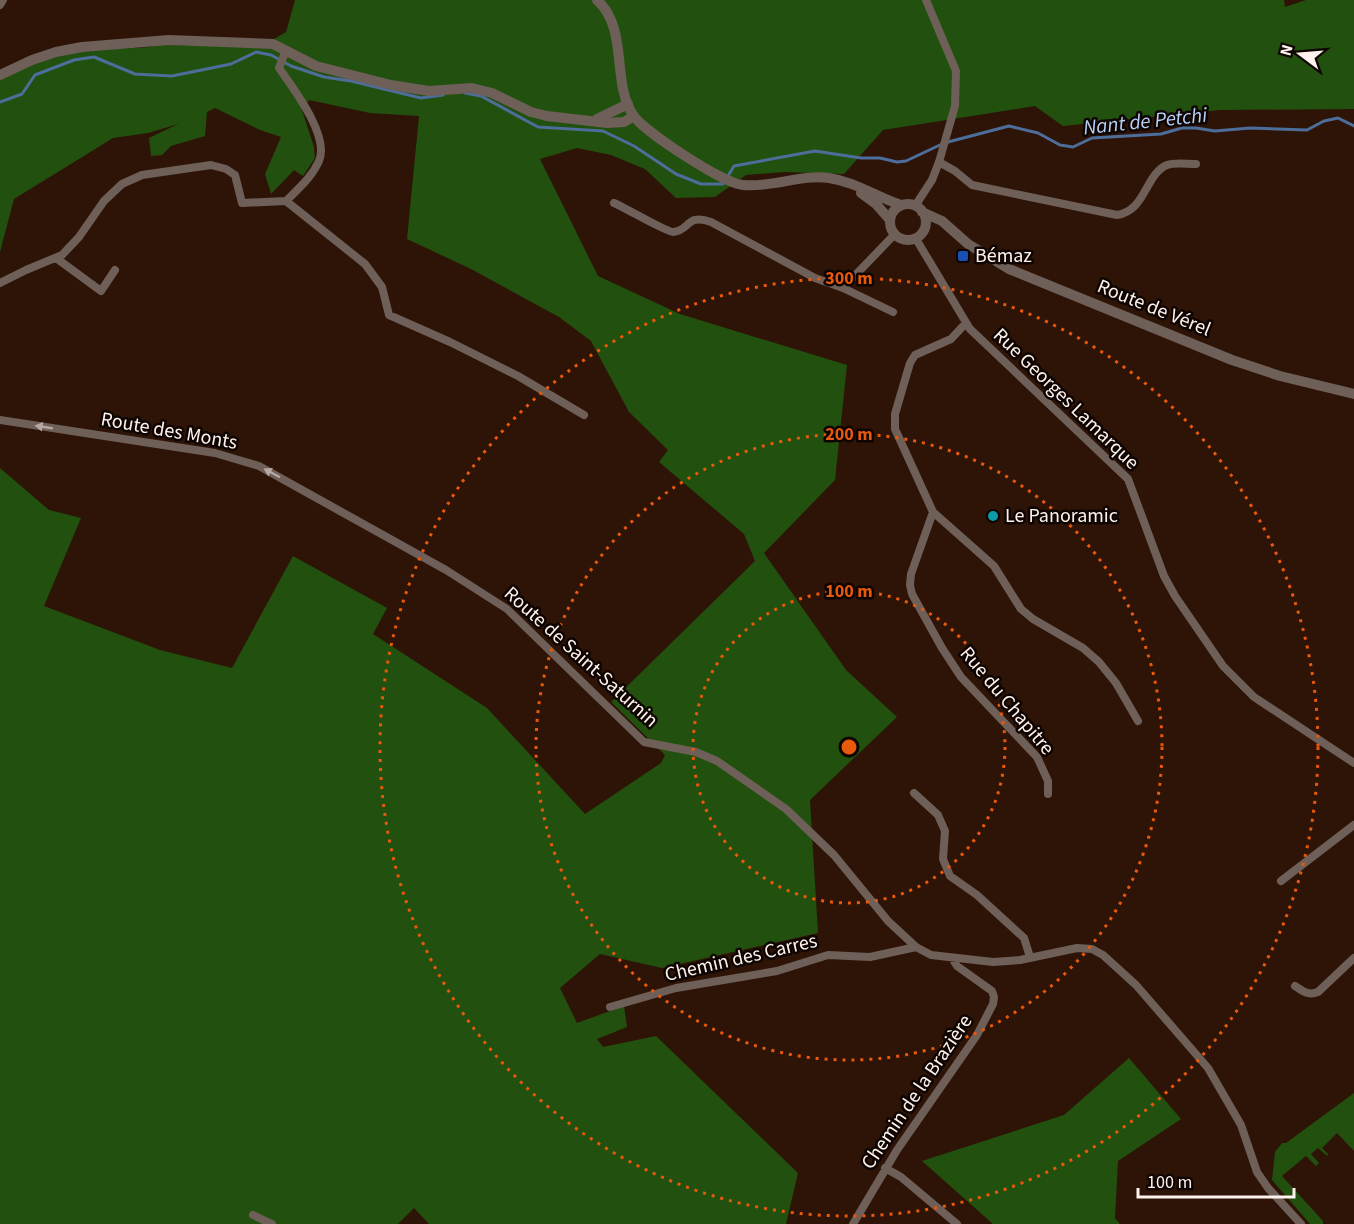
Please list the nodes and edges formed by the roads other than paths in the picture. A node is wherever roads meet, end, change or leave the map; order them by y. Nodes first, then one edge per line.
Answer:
1 (3, 0) edge
2 (597, 0) edge
3 (926, 0) edge
4 (0, 5) edge
5 (284, 53) junction
6 (0, 75) edge
7 (628, 104) junction
8 (634, 116) junction
9 (593, 120) junction
10 (939, 162) junction
11 (1196, 164) dead end
12 (846, 182) junction
13 (286, 201) junction
14 (614, 202) dead end
15 (901, 206) junction
16 (919, 209) junction
17 (890, 220) junction
18 (951, 231) junction
19 (894, 235) junction
20 (920, 235) junction
21 (56, 258) junction
22 (116, 270) dead end
23 (0, 284) edge
24 (843, 288) junction
25 (893, 312) dead end
26 (966, 323) junction
27 (1354, 394) edge
28 (584, 415) dead end
29 (0, 420) edge
30 (323, 500) joint
31 (933, 512) junction
32 (1138, 722) dead end
33 (1354, 763) edge
34 (914, 794) dead end
35 (1048, 794) dead end
36 (1354, 825) edge
37 (1281, 881) dead end
38 (915, 947) junction
39 (1030, 957) junction
40 (952, 958) junction
41 (1354, 958) edge
42 (1295, 986) dead end
43 (610, 1007) dead end
44 (885, 1168) junction
45 (253, 1215) dead end
46 (272, 1224) edge
47 (853, 1224) edge
48 (957, 1224) edge
49 (1300, 1224) edge

1 - 4 street
2 - 7 street
3 - 10 street
5 - 6 street
5 - 9 street
5 - 13 street
7 - 8 street
7 - 9 street
8 - 9 street
8 - 12 street
10 - 11 street
10 - 16 street
12 - 15 street
12 - 17 street
13 - 21 street
13 - 28 street
14 - 24 street
15 - 16 street
15 - 17 street
16 - 18 street, Route de Vérel
16 - 20 street
17 - 19 street
18 - 20 street
18 - 27 street, Route de Vérel
19 - 20 street
19 - 24 street
20 - 26 street, Rue Georges Lamarque
21 - 22 street
21 - 23 street
24 - 25 street
26 - 31 street
26 - 33 street, Rue Georges Lamarque
30 -> 29 street, Route des Monts
30 - 38 street, Route de Saint-Saturnin
31 - 32 street
31 - 35 street, Rue du Chapitre
34 - 39 street
36 - 37 street
38 - 40 street, Route de Saint-Saturnin
38 - 43 street, Chemin des Carres
39 - 40 street, Route de Saint-Saturnin
39 - 49 street, Route de Saint-Saturnin
40 - 44 street, Chemin de la Brazière
41 - 42 street
44 - 47 street, Chemin de la Brazière
44 - 48 street
45 - 46 street

